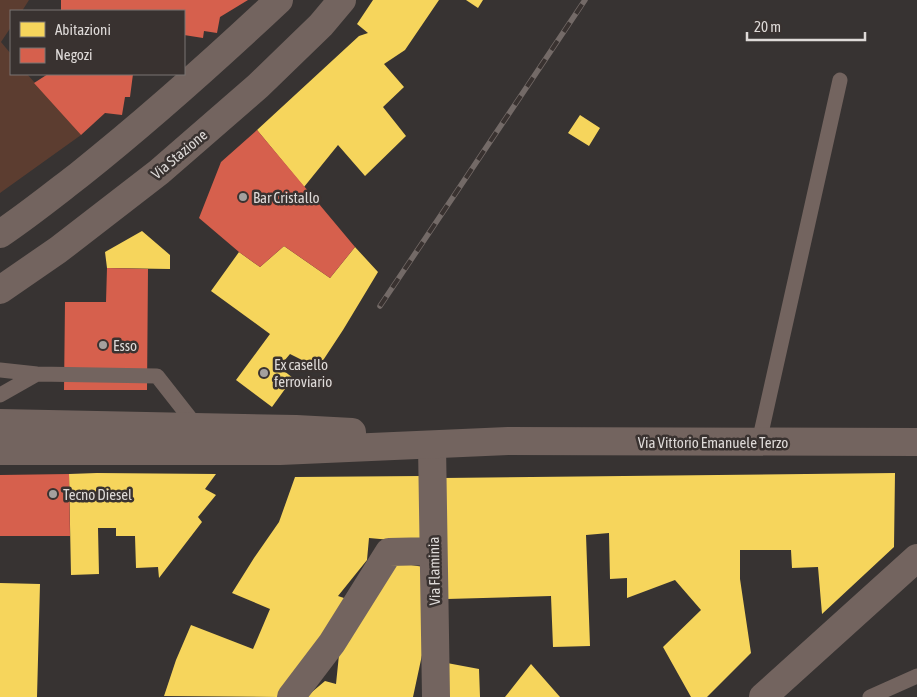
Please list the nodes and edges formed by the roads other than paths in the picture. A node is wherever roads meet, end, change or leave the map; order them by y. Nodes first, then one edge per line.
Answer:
1 (278, 0) edge
2 (342, 0) edge
3 (840, 80) dead end
4 (0, 234) edge
5 (0, 290) edge
6 (0, 370) edge
7 (36, 374) junction
8 (0, 395) edge
9 (0, 423) edge
10 (197, 427) junction
11 (508, 442) junction
12 (759, 442) junction
13 (917, 442) edge
14 (432, 444) junction
15 (0, 451) edge
16 (433, 551) junction
17 (917, 558) edge
18 (917, 676) edge
19 (291, 697) edge
20 (436, 697) edge
21 (763, 697) edge
22 (870, 697) edge

1 - 4 street
2 - 5 street, Via Stazione
3 - 12 lane
6 - 7 lane
7 - 8 lane
7 - 10 lane
9 - 10 street
10 - 11 street
11 - 12 street, Via Vittorio Emanuele Terzo
11 - 14 street
12 - 13 street, Via Vittorio Emanuele Terzo
14 - 15 street
14 - 16 street, Via Flaminia
16 - 19 street
16 - 20 street, Via Flaminia
17 - 21 street
18 - 22 lane

